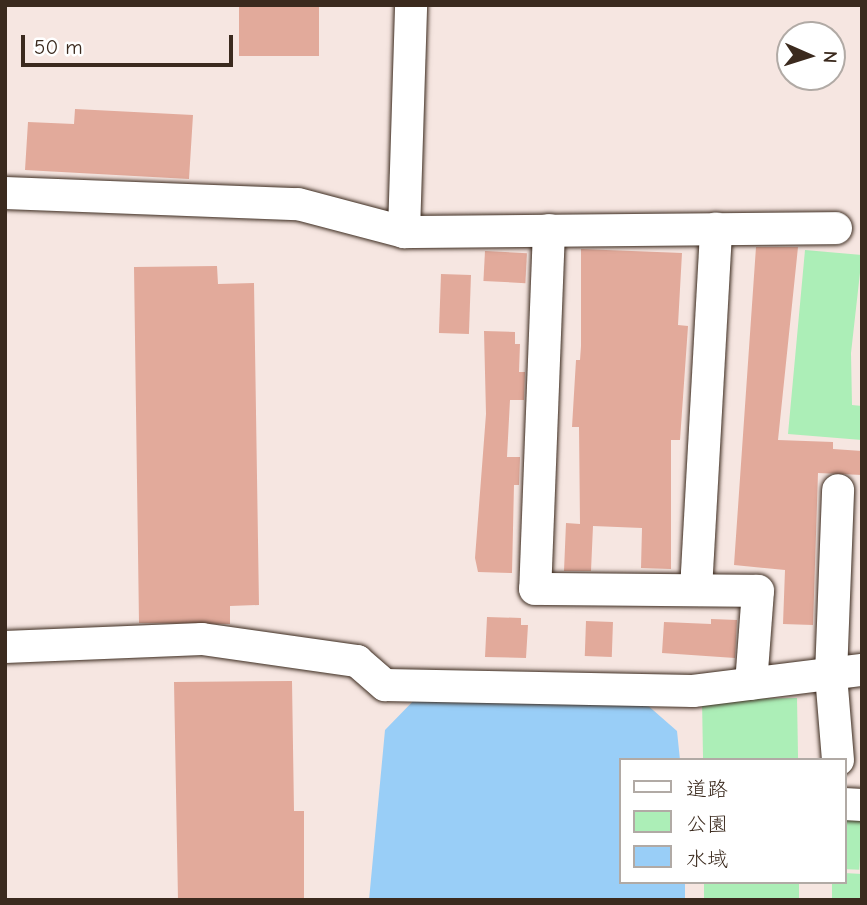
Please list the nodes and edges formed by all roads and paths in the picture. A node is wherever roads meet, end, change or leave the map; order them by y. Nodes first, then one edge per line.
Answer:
1 (411, 5) edge
2 (5, 193) edge
3 (836, 228) dead end
4 (716, 229) junction
5 (549, 230) junction
6 (404, 232) junction
7 (838, 490) dead end
8 (696, 590) junction
9 (5, 647) edge
10 (847, 673) edge
11 (751, 684) junction
12 (838, 758) edge

1 - 6 street
2 - 6 street
3 - 4 street
4 - 5 street
4 - 8 street
5 - 6 street
5 - 8 street
7 - 10 street
8 - 11 street
9 - 11 street
10 - 11 street
10 - 12 street

